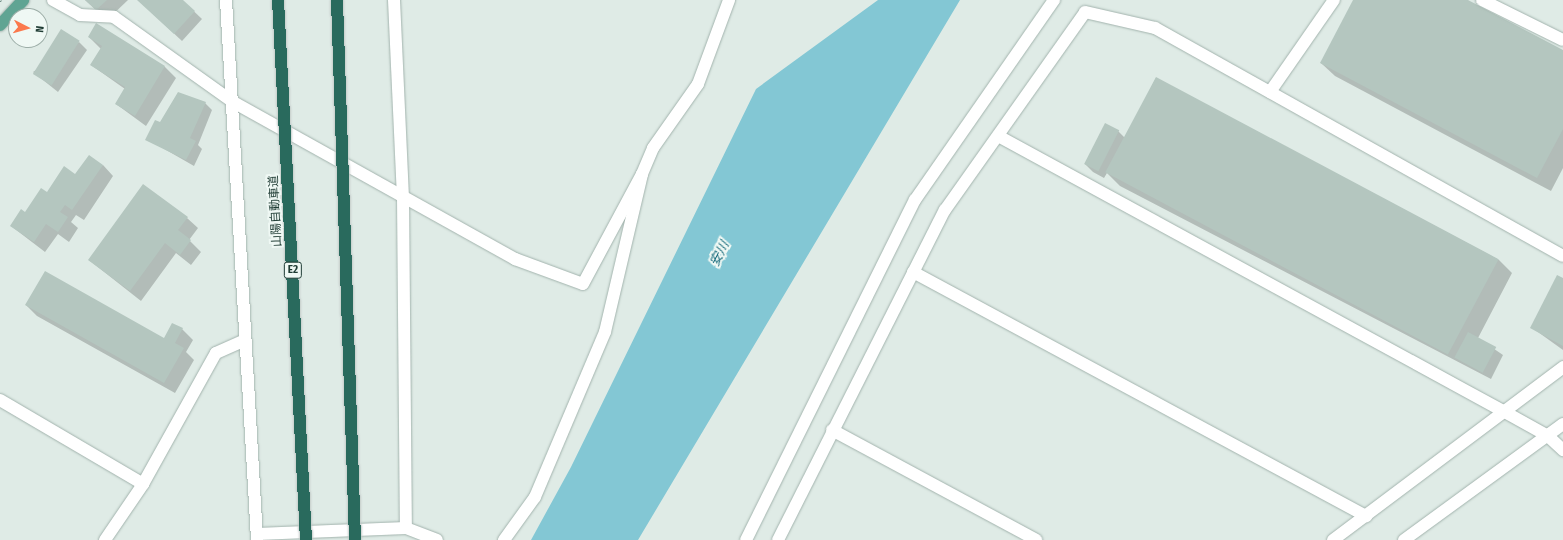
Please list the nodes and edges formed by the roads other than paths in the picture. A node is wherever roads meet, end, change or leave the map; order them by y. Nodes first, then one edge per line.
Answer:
1 (24, 0) edge
2 (53, 0) edge
3 (226, 0) edge
4 (278, 0) edge
5 (337, 0) edge
6 (394, 0) edge
7 (729, 0) edge
8 (1054, 0) edge
9 (1334, 0) edge
10 (1482, 0) edge
11 (0, 25) edge
12 (1563, 40) edge
13 (1270, 92) junction
14 (232, 102) junction
15 (1000, 137) junction
16 (642, 174) junction
17 (403, 197) junction
18 (1563, 256) edge
19 (913, 272) junction
20 (245, 340) junction
21 (1563, 367) edge
22 (0, 400) edge
23 (1503, 411) junction
24 (1563, 424) edge
25 (832, 430) junction
26 (1548, 436) junction
27 (1563, 450) edge
28 (143, 484) junction
29 (1366, 516) junction
30 (406, 528) junction
31 (257, 537) edge
32 (105, 540) edge
33 (306, 540) edge
34 (355, 540) edge
35 (437, 540) edge
36 (504, 540) edge
37 (746, 540) edge
38 (778, 540) edge
39 (1036, 540) edge
40 (1334, 540) edge
41 (1404, 540) edge

1 - 11 main road
2 - 14 street
3 - 14 street
4 - 33 highway, 山陽自動車道 / E2, bridge
5 - 34 highway, bridge
6 - 17 street
7 - 16 street
8 - 37 street
9 - 13 street
10 - 12 street
13 - 15 street
13 - 18 street
14 - 17 street
14 - 20 street
15 - 19 street
15 - 23 street
16 - 17 street
16 - 36 street
17 - 30 street
19 - 25 street
19 - 29 street
20 - 28 street
20 - 31 street
21 - 23 street
22 - 28 street
23 - 26 street
23 - 29 street
24 - 26 street
25 - 38 street
25 - 39 street
26 - 27 street
26 - 41 street
28 - 32 street
29 - 40 street
30 - 31 street
30 - 35 street

